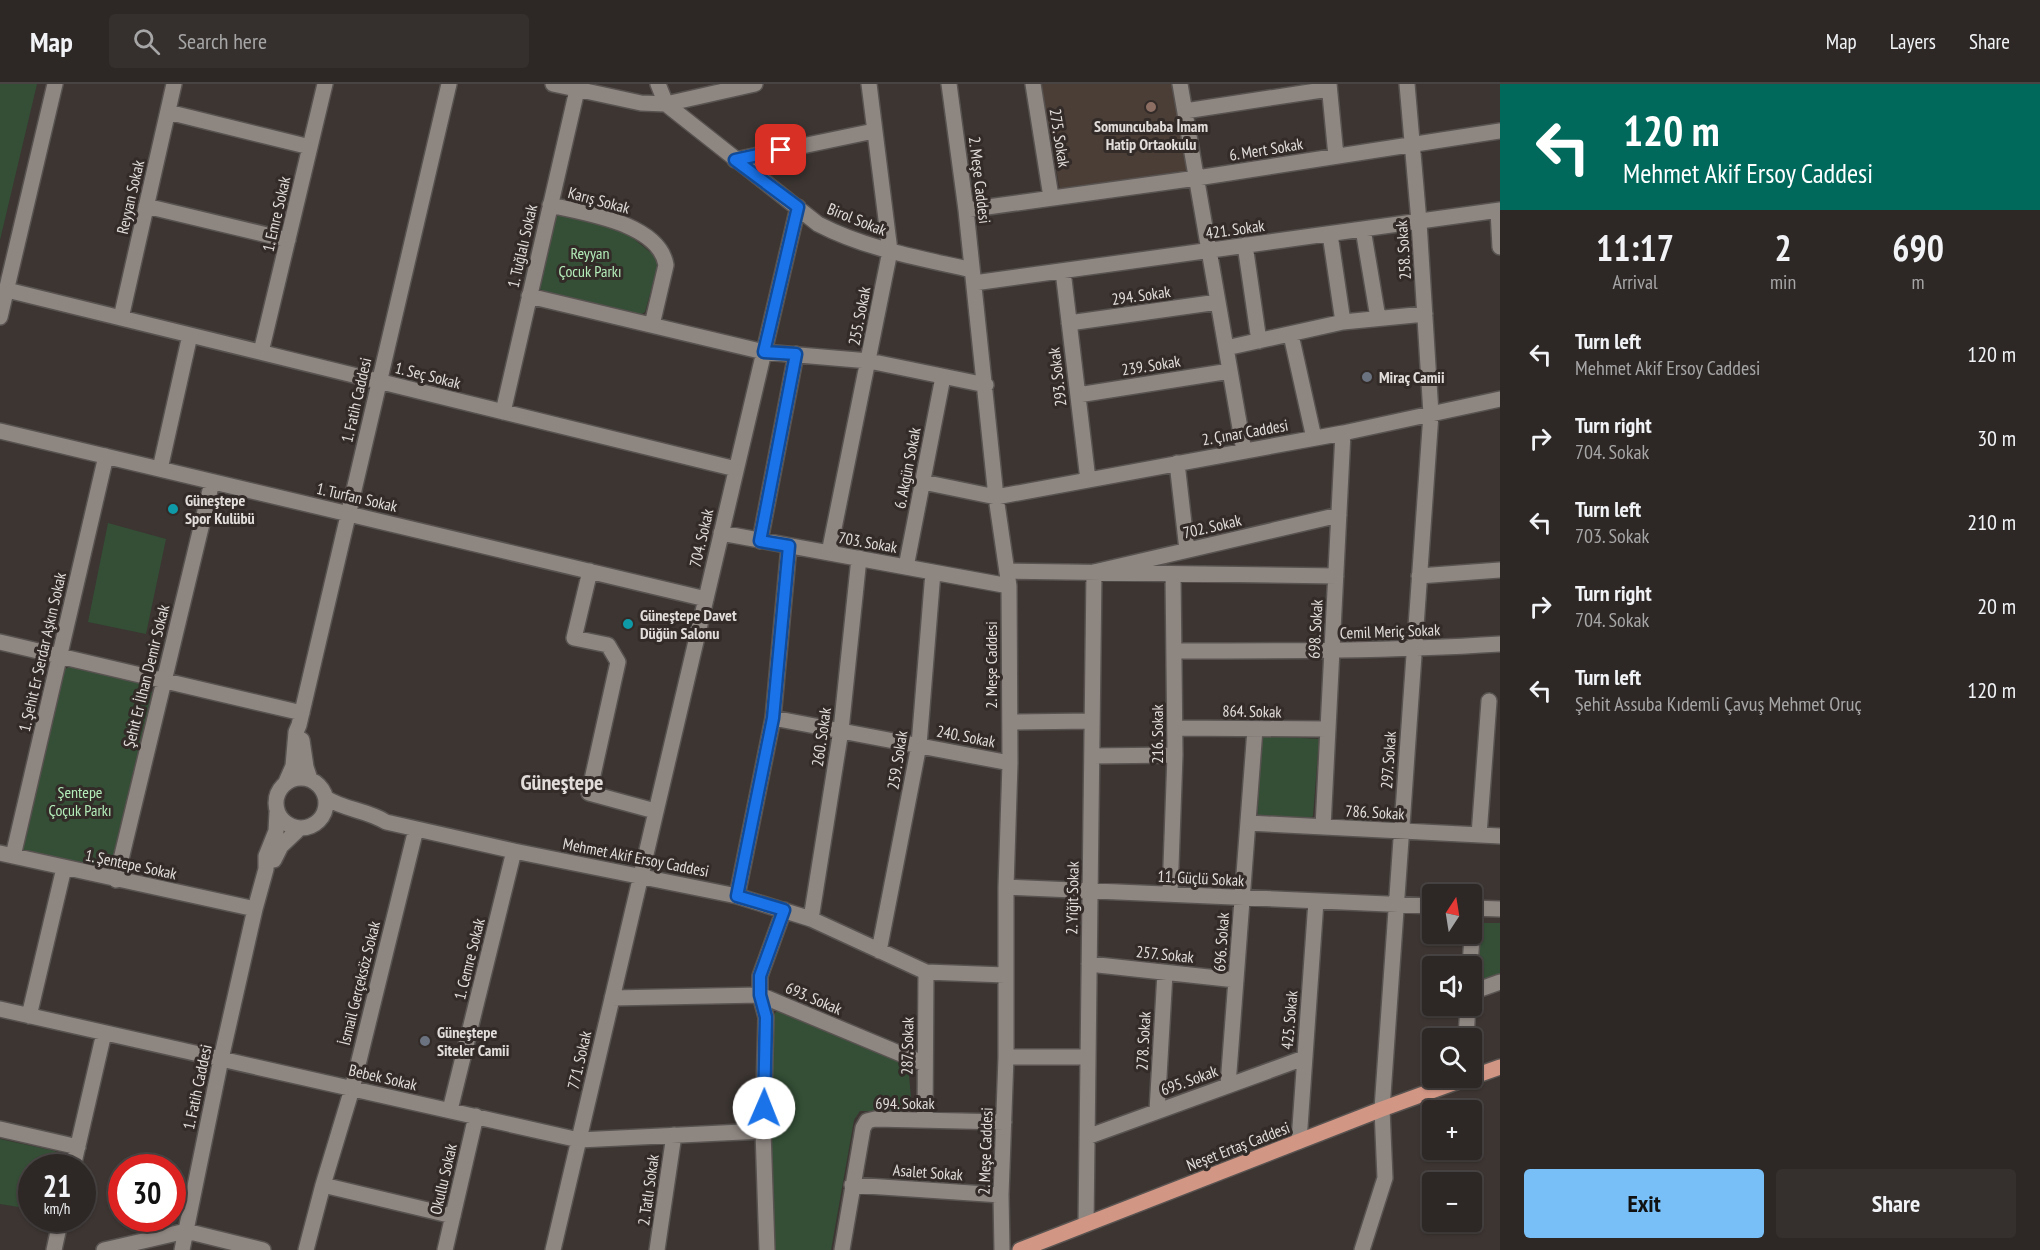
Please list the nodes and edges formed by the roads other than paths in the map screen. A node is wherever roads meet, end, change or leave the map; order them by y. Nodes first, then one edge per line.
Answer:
1 (55, 84) edge
2 (174, 84) edge
3 (325, 84) edge
4 (449, 84) edge
5 (553, 84) edge
6 (658, 84) edge
7 (755, 84) edge
8 (869, 84) edge
9 (949, 84) edge
10 (1034, 84) edge
11 (1180, 84) edge
12 (1407, 84) edge
13 (1329, 87) edge
14 (720, 88) edge
15 (577, 90) junction
16 (1260, 92) edge
17 (666, 104) junction
18 (1185, 111) junction
19 (168, 112) junction
20 (874, 131) junction
21 (1500, 131) edge
22 (1413, 144) junction
23 (310, 147) junction
24 (1336, 156) junction
25 (735, 160) junction
26 (1197, 178) junction
27 (1051, 197) junction
28 (146, 206) junction
29 (550, 206) junction
30 (798, 207) junction
31 (966, 210) junction
32 (1499, 211) edge
33 (1419, 222) junction
34 (1363, 229) junction
35 (1330, 234) junction
36 (288, 240) junction
37 (1245, 245) junction
38 (1500, 247) edge
39 (1209, 250) junction
40 (890, 251) junction
41 (1063, 271) junction
42 (973, 276) junction
43 (6, 290) junction
44 (529, 296) junction
45 (1218, 302) junction
46 (1425, 314) junction
47 (0, 317) edge
48 (121, 318) junction
49 (1378, 318) junction
50 (1343, 322) junction
51 (1069, 323) junction
52 (652, 325) junction
53 (1292, 334) junction
54 (190, 335) junction
55 (1259, 341) junction
56 (1226, 348) junction
57 (261, 352) junction
58 (764, 352) junction
59 (796, 354) junction
60 (869, 361) junction
61 (1230, 371) junction
62 (943, 376) junction
63 (379, 381) junction
64 (986, 385) junction
65 (1078, 395) junction
66 (1500, 399) edge
67 (503, 412) junction
68 (1431, 414) junction
69 (0, 431) edge
70 (1342, 433) junction
71 (1314, 438) junction
72 (1244, 451) junction
73 (106, 456) junction
74 (1177, 463) junction
75 (160, 469) junction
76 (736, 469) junction
77 (1088, 480) junction
78 (212, 482) junction
79 (922, 482) junction
80 (996, 497) junction
81 (348, 513) junction
82 (1339, 515) junction
83 (720, 533) junction
84 (760, 541) junction
85 (789, 546) junction
86 (1187, 550) junction
87 (829, 553) junction
88 (859, 558) junction
89 (906, 567) junction
90 (1500, 570) edge
91 (590, 571) junction
92 (933, 572) junction
93 (1094, 572) junction
94 (1173, 573) junction
95 (1336, 576) junction
96 (1419, 576) junction
97 (1008, 579) junction
98 (705, 599) junction
99 (0, 642) edge
100 (1500, 644) edge
101 (1414, 650) junction
102 (1174, 651) junction
103 (1332, 652) junction
104 (60, 656) junction
105 (164, 680) junction
106 (1489, 701) dead end
107 (773, 718) junction
108 (300, 719) junction
109 (1092, 721) junction
110 (1010, 722) junction
111 (1175, 728) junction
112 (1255, 729) junction
113 (1328, 729) junction
114 (841, 730) junction
115 (919, 745) junction
116 (1175, 755) junction
117 (1092, 756) junction
118 (1010, 763) junction
119 (310, 779) junction
120 (286, 782) junction
121 (326, 798) junction
122 (655, 811) junction
123 (277, 812) junction
124 (319, 821) junction
125 (386, 822) junction
126 (1248, 823) junction
127 (1323, 827) junction
128 (300, 828) junction
129 (416, 829) junction
130 (1401, 831) junction
131 (1479, 835) junction
132 (1500, 836) edge
133 (514, 851) junction
134 (6, 854) edge
135 (64, 868) junction
136 (266, 869) junction
137 (639, 877) junction
138 (116, 880) junction
139 (1006, 887) junction
140 (1090, 891) junction
141 (1170, 894) junction
142 (737, 896) junction
143 (1242, 898) junction
144 (1316, 901) junction
145 (1395, 905) junction
146 (1422, 906) edge
147 (1482, 908) edge
148 (255, 909) junction
149 (1500, 909) edge
150 (784, 910) junction
151 (811, 919) junction
152 (879, 951) junction
153 (1089, 964) junction
154 (926, 972) junction
155 (1165, 973) junction
156 (1005, 975) junction
157 (1236, 980) junction
158 (1500, 982) edge
159 (1482, 988) edge
160 (760, 995) junction
161 (612, 998) junction
162 (0, 1009) edge
163 (29, 1016) junction
164 (105, 1033) junction
165 (1006, 1057) junction
166 (1088, 1057) junction
167 (1304, 1058) junction
168 (221, 1059) junction
169 (925, 1064) junction
170 (1500, 1067) edge
171 (1482, 1073) edge
172 (1228, 1085) junction
173 (1440, 1088) edge
174 (352, 1089) junction
175 (1382, 1109) junction
176 (450, 1110) junction
177 (1157, 1111) junction
178 (476, 1116) junction
179 (925, 1120) junction
180 (1004, 1122) junction
181 (0, 1129) edge
182 (763, 1131) junction
183 (674, 1135) junction
184 (1087, 1137) junction
185 (579, 1140) junction
186 (1299, 1141) junction
187 (78, 1147) junction
188 (76, 1154) edge
189 (323, 1185) junction
190 (852, 1185) junction
191 (1001, 1195) junction
192 (453, 1216) junction
193 (1086, 1224) junction
194 (186, 1231) joint
195 (58, 1232) edge
196 (182, 1232) edge
197 (186, 1232) edge
198 (54, 1250) edge
199 (105, 1250) edge
200 (182, 1250) edge
201 (262, 1250) edge
202 (306, 1250) edge
203 (445, 1250) edge
204 (553, 1250) edge
205 (657, 1250) edge
206 (767, 1250) edge
207 (842, 1250) edge
208 (1002, 1250) edge
209 (1020, 1250) edge
210 (1362, 1250) edge

1 - 43 street
2 - 19 street, Reyyan Sokak
3 - 23 street, 1. Emre Sokak
4 - 63 street, 1. Fatih Caddesi
5 - 15 street
6 - 17 street
7 - 14 street
8 - 20 street, 255. Sokak
9 - 31 street, 2. Meşe Caddesi
10 - 27 street, 275. Sokak
11 - 18 street
12 - 22 street, 258. Sokak
13 - 16 street
13 - 24 street
14 - 17 street
15 - 17 street
15 - 29 street, 1. Tuğlalı Sokak
16 - 18 street
17 - 25 street, Birol Sokak
18 - 26 street
19 - 23 street
19 - 28 street, Reyyan Sokak
20 - 25 street
20 - 40 street, 255. Sokak
21 - 22 street, 6. Mert Sokak
22 - 24 street, 6. Mert Sokak
22 - 33 street, 258. Sokak
23 - 36 street, 1. Emre Sokak
24 - 26 street, 6. Mert Sokak
25 - 30 street, Birol Sokak
26 - 27 street, 6. Mert Sokak
26 - 39 street
27 - 31 street, 6. Mert Sokak
28 - 36 street
28 - 48 street, Reyyan Sokak
29 - 44 street, 1. Tuğlalı Sokak
29 - 52 street, Karış Sokak
30 - 40 street, Birol Sokak
30 - 58 street, 704. Sokak
31 - 42 street, 2. Meşe Caddesi
32 - 33 street, 421. Sokak
32 - 38 street
33 - 34 street, 421. Sokak
33 - 46 street, 258. Sokak
34 - 35 street, 421. Sokak
34 - 49 street
35 - 37 street, 421. Sokak
35 - 50 street
36 - 57 street, 1. Emre Sokak
37 - 39 street, 421. Sokak
37 - 55 street
39 - 41 street, 421. Sokak
39 - 45 street
40 - 42 street, Birol Sokak
40 - 60 street, 255. Sokak
41 - 42 street, 421. Sokak
41 - 51 street, 293. Sokak
42 - 64 street, 2. Meşe Caddesi
43 - 47 street
43 - 48 street, 1. Seç Sokak
44 - 52 street
44 - 67 street, 1. Tuğlalı Sokak
45 - 51 street, 294. Sokak
45 - 56 street
46 - 49 street
46 - 68 street, 258. Sokak
48 - 54 street, 1. Seç Sokak
49 - 50 street
50 - 53 street
51 - 65 street, 293. Sokak
52 - 58 street
53 - 55 street
53 - 71 street
54 - 57 street, 1. Seç Sokak
54 - 75 street
55 - 56 street
56 - 61 street
57 - 63 street, 1. Seç Sokak
58 - 59 street
58 - 76 street, 704. Sokak
59 - 60 street
59 - 84 street
60 - 62 street
60 - 87 street, 255. Sokak
61 - 65 street, 239. Sokak
61 - 72 street
62 - 64 street
62 - 79 street, 6. Akgün Sokak
63 - 67 street, 1. Seç Sokak
63 - 81 street, 1. Fatih Caddesi
64 - 80 street, 2. Meşe Caddesi
65 - 77 street, 293. Sokak
66 - 68 street, 2. Çınar Caddesi
67 - 76 street, 1. Seç Sokak
68 - 70 street, 2. Çınar Caddesi
68 - 96 street, 297. Sokak
69 - 73 street, 1. Turfan Sokak
70 - 71 street, 2. Çınar Caddesi
70 - 82 street, 698. Sokak
71 - 72 street, 2. Çınar Caddesi
72 - 74 street, 2. Çınar Caddesi
73 - 75 street, 1. Turfan Sokak
73 - 104 street, 1. Şehit Er Serdar Aşkın Sokak
74 - 77 street, 2. Çınar Caddesi
74 - 86 street
75 - 78 street, 1. Turfan Sokak
76 - 83 street, 704. Sokak
77 - 80 street, 2. Çınar Caddesi
78 - 81 street, 1. Turfan Sokak
78 - 105 street, Şehit Er İlhan Demir Sokak
79 - 80 street
79 - 89 street, 6. Akgün Sokak
80 - 97 street, 2. Meşe Caddesi
81 - 91 street, 1. Turfan Sokak
81 - 108 street, 1. Fatih Caddesi
82 - 86 street, 702. Sokak
82 - 95 street, 698. Sokak
83 - 84 street, 703. Sokak
83 - 98 street, 704. Sokak
84 - 85 street, 703. Sokak
85 - 87 street, 703. Sokak
85 - 107 street
86 - 93 street, 702. Sokak
87 - 88 street, 703. Sokak
88 - 89 street, 703. Sokak
88 - 114 street, 260. Sokak
89 - 92 street, 703. Sokak
90 - 96 street
91 - 98 street, 1. Turfan Sokak
91 - 122 street
92 - 97 street, 703. Sokak
92 - 115 street, 259. Sokak
93 - 94 street, 702. Sokak
93 - 97 street, 702. Sokak
93 - 109 street, 2. Yiğit Sokak
94 - 95 street, 702. Sokak
94 - 102 street, 216. Sokak
95 - 103 street, 698. Sokak
96 - 101 street, 297. Sokak
97 - 110 street, 2. Meşe Caddesi
98 - 122 street, 704. Sokak
99 - 104 street
100 - 101 street, Cemil Meriç Sokak
101 - 103 street, Cemil Meriç Sokak
101 - 130 street, 297. Sokak
102 - 103 street, Cemil Meriç Sokak
102 - 111 street, 216. Sokak
103 - 113 street, 698. Sokak
104 - 105 street
104 - 134 street, 1. Şehit Er Serdar Aşkın Sokak
105 - 108 street
105 - 138 street, Şehit Er İlhan Demir Sokak
106 - 131 street
107 - 114 street, 240. Sokak
107 - 142 street
108 - 119 street
108 - 120 street, 1. Fatih Caddesi
109 - 110 street
109 - 117 street, 2. Yiğit Sokak
110 - 118 street, 2. Meşe Caddesi
111 - 112 street, 864. Sokak
111 - 116 street, 216. Sokak
112 - 113 street, 864. Sokak
112 - 126 street, 696. Sokak
113 - 127 street, 698. Sokak
114 - 115 street, 240. Sokak
114 - 151 street, 260. Sokak
115 - 118 street, 240. Sokak
115 - 152 street, 259. Sokak
116 - 117 street
116 - 141 street, 216. Sokak
117 - 140 street, 2. Yiğit Sokak
118 - 139 street, 2. Meşe Caddesi
119 - 120 street
119 - 121 street
120 - 123 street
121 - 124 street
121 - 125 street, Mehmet Akif Ersoy Caddesi
122 - 137 street, 704. Sokak
123 - 128 street
123 - 136 street, 1. Fatih Caddesi
124 - 125 street
124 - 128 street
125 - 129 street, Mehmet Akif Ersoy Caddesi
126 - 127 street, 786. Sokak
126 - 143 street, 696. Sokak
127 - 130 street, 786. Sokak
128 - 136 street
129 - 133 street, Mehmet Akif Ersoy Caddesi
129 - 174 street, İsmail Gerçeksöz Sokak
130 - 131 street, 786. Sokak
130 - 145 street, 297. Sokak
131 - 132 street, 786. Sokak
133 - 137 street, Mehmet Akif Ersoy Caddesi
133 - 176 street, 1. Cemre Sokak
134 - 135 street, 1. Şentepe Sokak
135 - 138 street, 1. Şentepe Sokak
135 - 163 street
136 - 148 street, 1. Fatih Caddesi
137 - 142 street, Mehmet Akif Ersoy Caddesi
137 - 161 street, 771. Sokak
138 - 148 street, 1. Şentepe Sokak
139 - 140 street, 11. Güçlü Sokak
139 - 156 street, 2. Meşe Caddesi
140 - 141 street, 11. Güçlü Sokak
140 - 153 street, 2. Yiğit Sokak
141 - 143 street, 11. Güçlü Sokak
142 - 150 street, Mehmet Akif Ersoy Caddesi
143 - 144 street, 11. Güçlü Sokak
143 - 157 street, 696. Sokak
144 - 145 street, 11. Güçlü Sokak
144 - 167 street, 425. Sokak
145 - 146 street, 11. Güçlü Sokak
145 - 175 street, 297. Sokak
147 - 149 street
148 - 168 street, 1. Fatih Caddesi
150 - 151 street, Mehmet Akif Ersoy Caddesi
150 - 160 street
151 - 152 street, Mehmet Akif Ersoy Caddesi
152 - 154 street, Mehmet Akif Ersoy Caddesi
153 - 155 street, 257. Sokak
153 - 166 street, 2. Yiğit Sokak
154 - 156 street, Mehmet Akif Ersoy Caddesi
154 - 169 street, 287. Sokak
155 - 157 street, 257. Sokak
155 - 177 street, 278. Sokak
156 - 165 street, 2. Meşe Caddesi
157 - 172 street, 696. Sokak
158 - 159 street
160 - 161 street, 693. Sokak
160 - 169 street, 693. Sokak
160 - 182 street
161 - 185 street, 771. Sokak
162 - 163 street, Bebek Sokak
163 - 164 street, Bebek Sokak
164 - 168 street, Bebek Sokak
164 - 187 street
165 - 166 street
165 - 180 street, 2. Meşe Caddesi
166 - 184 street, 2. Yiğit Sokak
167 - 172 street, 695. Sokak
167 - 186 street, 425. Sokak
168 - 174 street, Bebek Sokak
168 - 194 street, 1. Fatih Caddesi
169 - 179 street, 287. Sokak
170 - 171 main road, Neşet Ertaş Caddesi
172 - 177 street, 695. Sokak
173 - 175 main road, Neşet Ertaş Caddesi
174 - 176 street, Bebek Sokak
174 - 189 street, İsmail Gerçeksöz Sokak
175 - 186 main road, Neşet Ertaş Caddesi
175 - 210 street, 297. Sokak
176 - 178 street, Bebek Sokak
177 - 184 street, 695. Sokak
178 - 185 street, Bebek Sokak
178 - 192 street, Okullu Sokak
179 - 180 street, 694. Sokak
179 - 190 street, 694. Sokak
180 - 191 street, 2. Meşe Caddesi
181 - 187 street
182 - 183 street, Bebek Sokak
182 - 206 street
183 - 185 street, Bebek Sokak
183 - 205 street, 2. Tatlı Sokak
184 - 193 street, 2. Yiğit Sokak
185 - 204 street, 771. Sokak
186 - 193 main road, Neşet Ertaş Caddesi
187 - 188 street
189 - 192 street
189 - 202 street, İsmail Gerçeksöz Sokak
190 - 191 street, Asalet Sokak
190 - 207 street, 694. Sokak
191 - 208 street, 2. Meşe Caddesi
192 - 203 street, Okullu Sokak
193 - 209 main road, Neşet Ertaş Caddesi
194 - 201 street
195 - 198 street
196 - 199 street
197 - 200 street, 1. Fatih Caddesi

